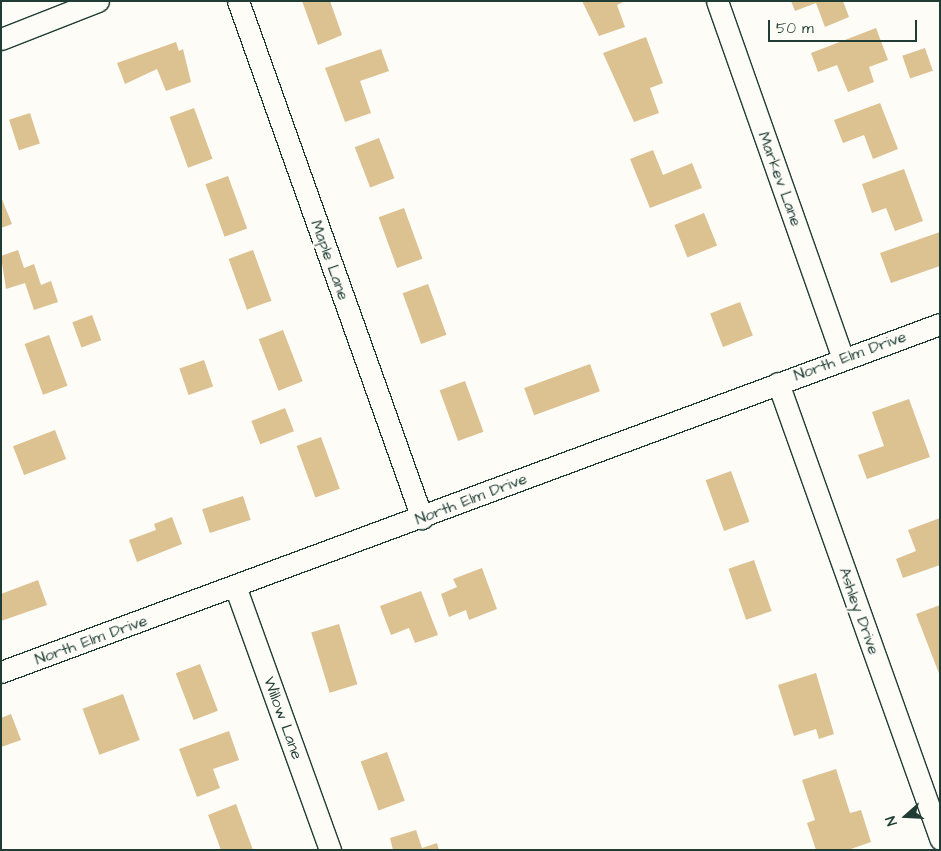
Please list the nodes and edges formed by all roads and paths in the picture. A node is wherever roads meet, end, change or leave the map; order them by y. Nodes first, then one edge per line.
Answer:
1 (98, 1) edge
2 (238, 1) edge
3 (717, 1) edge
4 (1, 39) edge
5 (940, 324) edge
6 (843, 358) junction
7 (778, 383) junction
8 (422, 518) junction
9 (235, 586) junction
10 (1, 672) edge
11 (940, 839) edge
12 (330, 850) edge

1 - 4 street
2 - 8 street, Maple Lane
3 - 6 street, Markev Lane
5 - 6 street, North Elm Drive
6 - 7 street, North Elm Drive
7 - 8 street, North Elm Drive
7 - 11 street, Ashley Drive
8 - 9 street, North Elm Drive
9 - 10 street, North Elm Drive
9 - 12 street, Willow Lane

